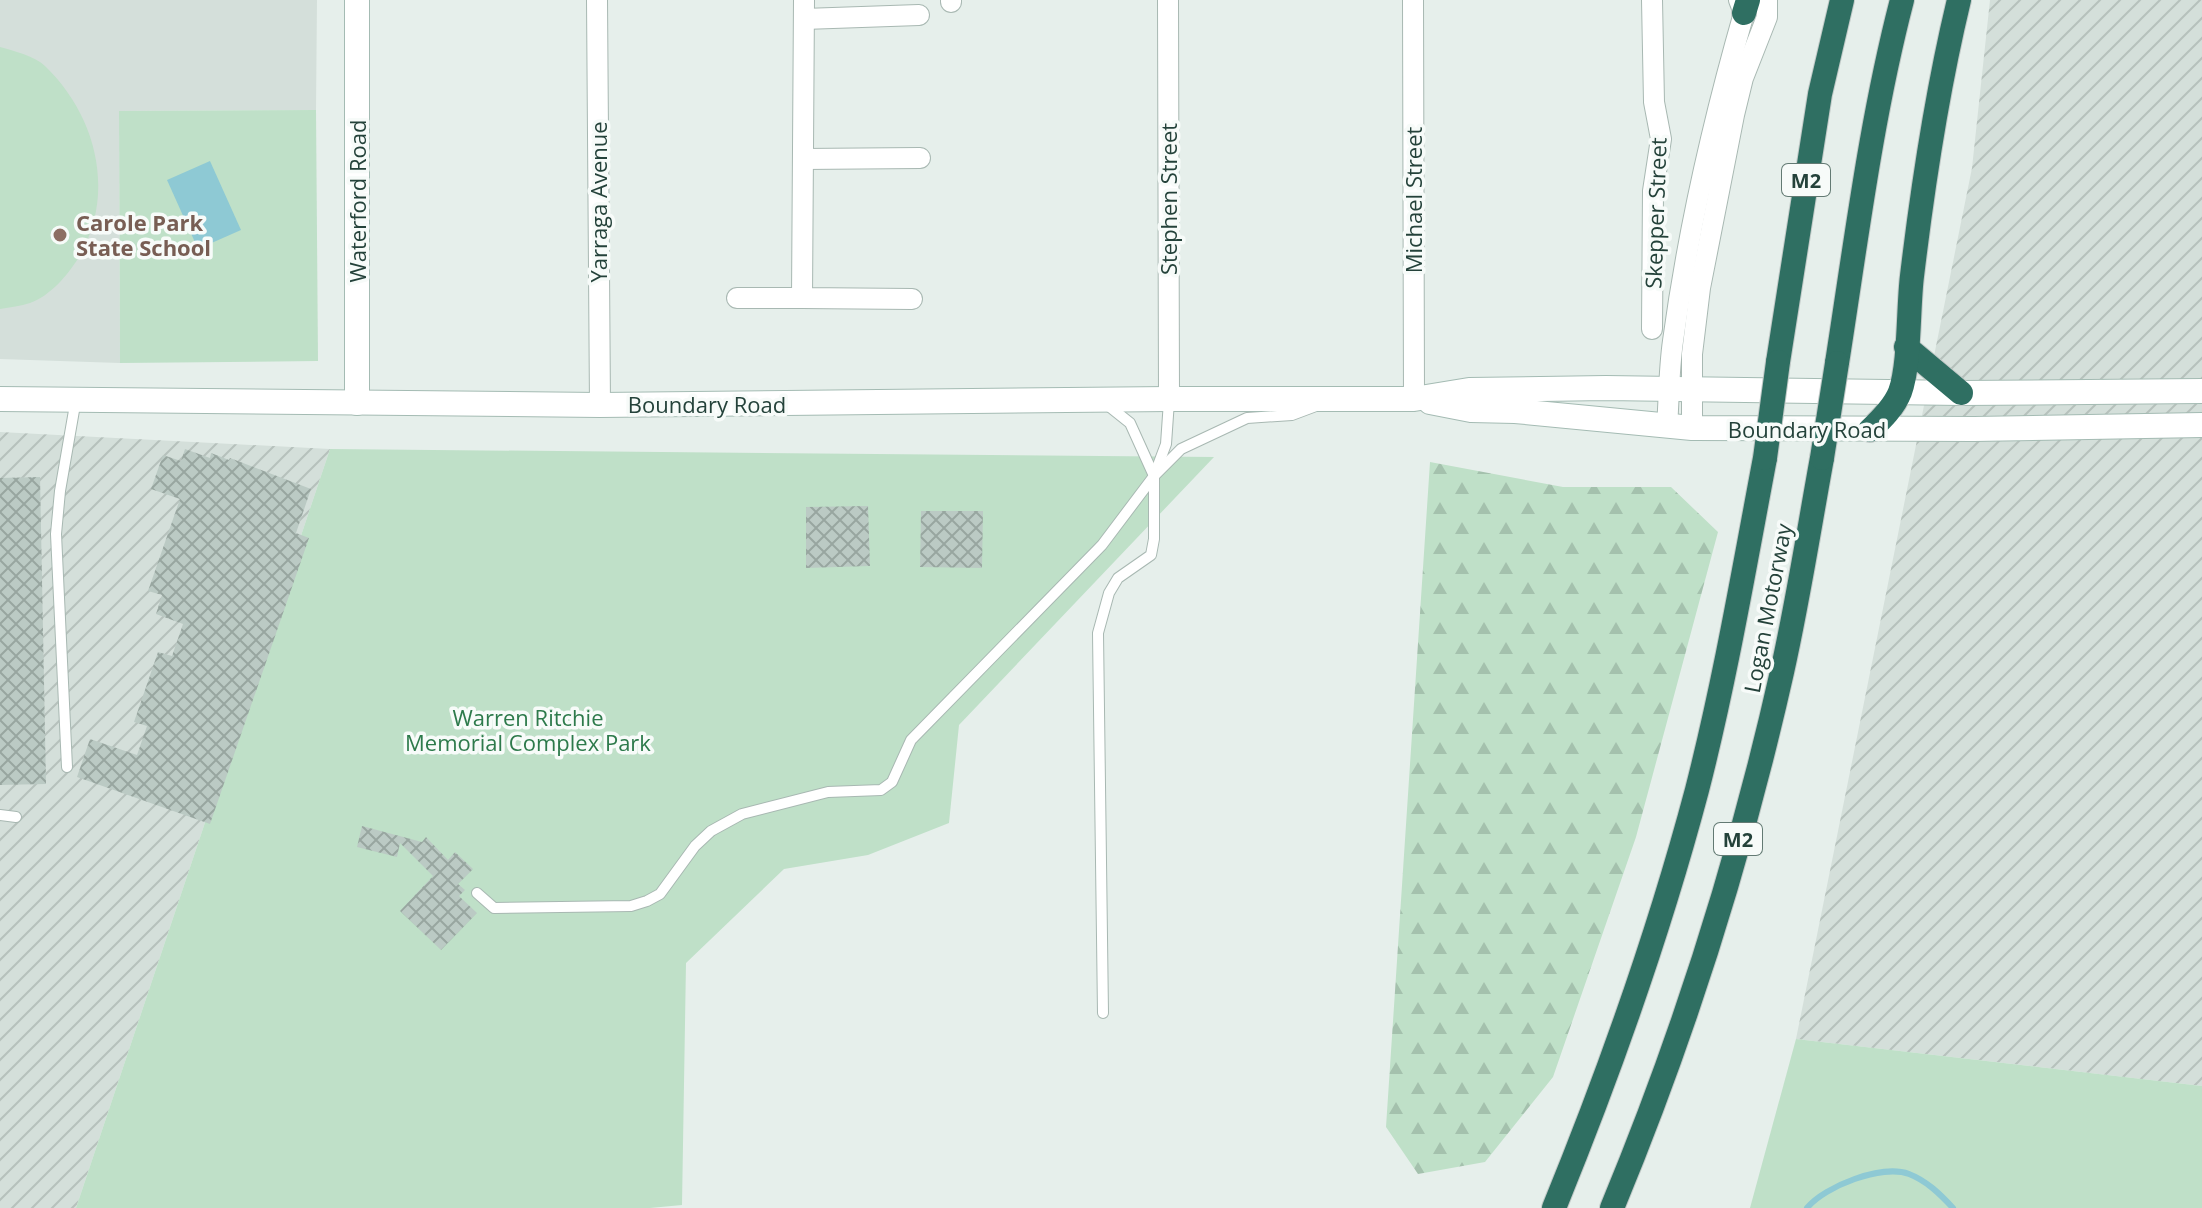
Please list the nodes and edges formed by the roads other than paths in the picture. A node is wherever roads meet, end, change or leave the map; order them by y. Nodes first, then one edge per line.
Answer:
1 (357, 0) edge
2 (597, 0) edge
3 (1168, 0) edge
4 (1413, 0) edge
5 (1652, 0) edge
6 (1767, 0) edge
7 (1842, 0) edge
8 (1902, 0) edge
9 (1959, 0) edge
10 (1744, 4) edge
11 (804, 9) edge
12 (919, 15) dead end
13 (920, 158) dead end
14 (803, 159) junction
15 (737, 298) dead end
16 (802, 298) junction
17 (912, 299) dead end
18 (1652, 329) dead end
19 (1906, 347) junction
20 (1681, 388) junction
21 (2202, 391) edge
22 (1900, 393) junction
23 (1961, 393) junction
24 (76, 398) junction
25 (0, 399) edge
26 (1169, 399) junction
27 (1333, 399) junction
28 (1414, 399) junction
29 (1101, 400) junction
30 (357, 403) junction
31 (600, 405) junction
32 (2202, 425) edge
33 (1667, 427) junction
34 (1692, 428) junction
35 (1870, 430) junction
36 (1154, 476) junction
37 (67, 767) dead end
38 (0, 815) edge
39 (16, 817) dead end
40 (477, 893) dead end
41 (1103, 1013) dead end
42 (1554, 1208) edge
43 (1612, 1208) edge

1 - 30 main road, Waterford Road
2 - 31 street, Yarraga Avenue
3 - 26 street, Stephen Street
4 - 28 street, Michael Street
5 - 18 street, Skepper Street
6 - 20 street
7 - 42 highway, Logan Motorway / M2, bridge
8 - 43 highway, Logan Motorway / M2, bridge
9 - 19 highway
10 - 20 street
11 - 12 street
11 - 14 street
13 - 14 street
14 - 16 street
15 - 16 street
16 - 17 street
19 - 22 highway
19 - 23 highway
20 - 22 main road, Boundary Road
20 - 28 main road, Boundary Road
20 - 33 street
20 - 34 street
21 - 23 main road, Boundary Road
22 - 23 main road, Boundary Road
22 - 35 highway
24 - 25 main road, Boundary Road
24 - 30 main road, Boundary Road
24 - 37 lane
26 - 27 main road, Boundary Road
26 - 29 main road, Boundary Road
26 - 36 lane
27 - 28 main road, Boundary Road
27 - 36 lane
28 - 33 main road, Boundary Road
29 - 31 main road, Boundary Road
29 - 36 lane
30 - 31 main road, Boundary Road
32 - 35 main road, Boundary Road
33 - 34 main road, Boundary Road
34 - 35 main road, Boundary Road
36 - 40 lane
36 - 41 lane
38 - 39 lane

